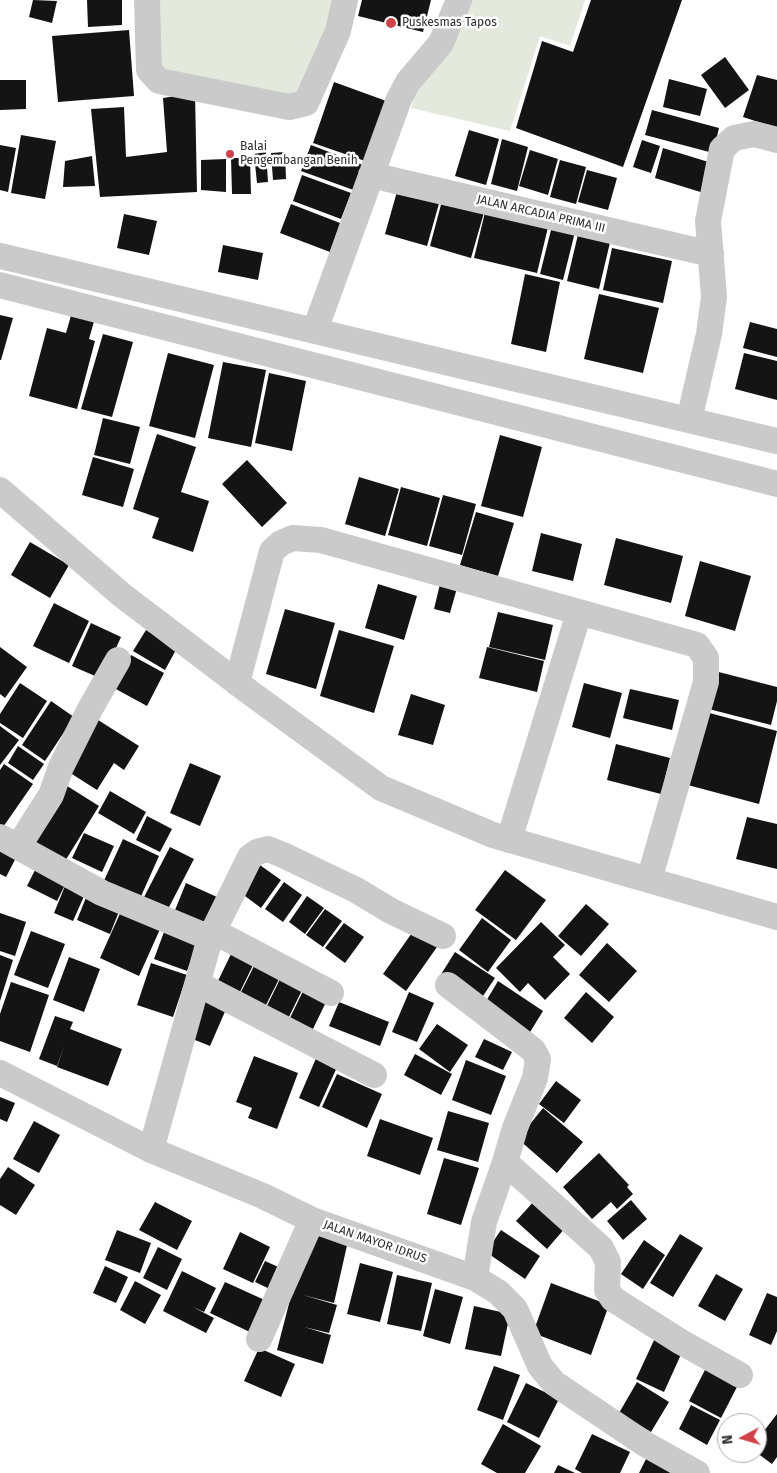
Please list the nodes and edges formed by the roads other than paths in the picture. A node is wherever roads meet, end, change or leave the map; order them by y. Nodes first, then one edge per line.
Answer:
1 (147, 0) edge
2 (345, 0) edge
3 (460, 0) edge
4 (777, 140) edge
5 (371, 175) junction
6 (711, 254) junction
7 (0, 256) edge
8 (0, 285) edge
9 (314, 330) junction
10 (689, 420) junction
11 (777, 441) edge
12 (777, 484) edge
13 (0, 490) edge
14 (579, 613) junction
15 (118, 660) dead end
16 (237, 683) junction
17 (510, 840) junction
18 (9, 842) edge
19 (649, 880) junction
20 (777, 917) edge
21 (212, 934) junction
22 (443, 936) dead end
23 (198, 984) junction
24 (448, 985) dead end
25 (331, 993) dead end
26 (0, 1073) edge
27 (374, 1075) dead end
28 (151, 1150) junction
29 (505, 1162) junction
30 (312, 1220) junction
31 (474, 1278) junction
32 (258, 1339) dead end
33 (740, 1375) dead end
34 (697, 1473) edge

1 - 2 street
3 - 5 street
4 - 6 street
5 - 6 street, JALAN ARCADIA PRIMA III
5 - 9 street
6 - 10 street
7 - 9 street
8 - 12 street
9 - 10 street
10 - 11 street
13 - 16 street
14 - 16 street
14 - 17 street
14 - 19 street
15 - 18 street
16 - 17 street
17 - 19 street
18 - 21 street
19 - 20 street
21 - 22 street
21 - 23 street
21 - 25 street
23 - 27 street
23 - 28 street
24 - 29 street
26 - 28 street, JALAN MAYOR IDRUS
28 - 30 street, JALAN MAYOR IDRUS
29 - 31 street
29 - 33 street
30 - 31 street, JALAN MAYOR IDRUS
30 - 32 street
31 - 34 street, JALAN MAYOR IDRUS

